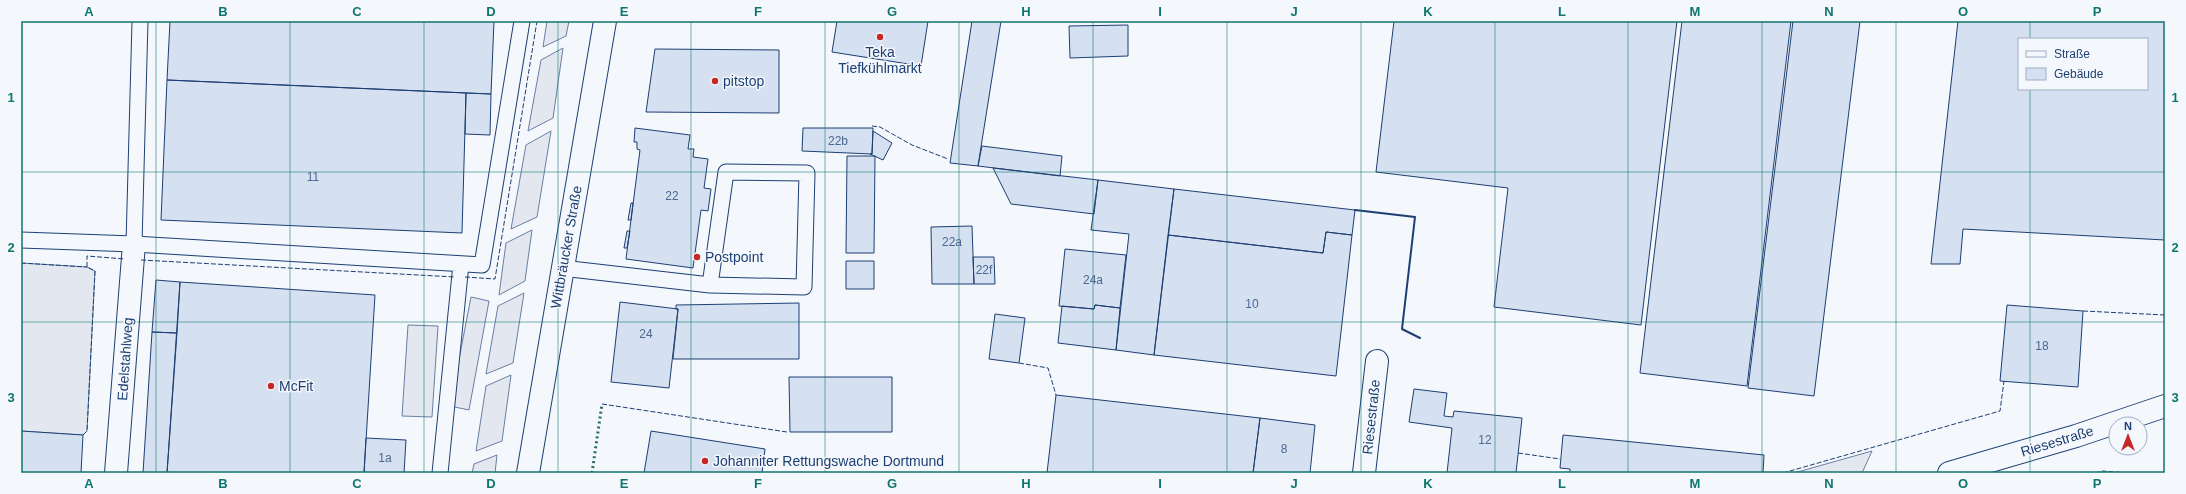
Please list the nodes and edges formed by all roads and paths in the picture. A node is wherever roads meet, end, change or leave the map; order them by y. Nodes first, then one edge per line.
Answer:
1 (140, 21) edge
2 (522, 21) edge
3 (605, 21) edge
4 (21, 240) edge
5 (134, 244) junction
6 (461, 264) junction
7 (562, 268) junction
8 (710, 285) junction
9 (1377, 361) dead end
10 (2165, 406) edge
11 (116, 473) edge
12 (440, 473) edge
13 (528, 473) edge
14 (1364, 473) edge
15 (1949, 473) edge

1 - 5 lane
2 - 6 lane
3 - 7 street, Wittbräucker Straße
4 - 5 lane
5 - 6 lane
5 - 11 street, Edelstahlweg
6 - 12 lane
7 - 8 lane
7 - 13 street, Wittbräucker Straße
8 - 8 lane
9 - 14 street, Riesestraße
10 - 15 street, Riesestraße

